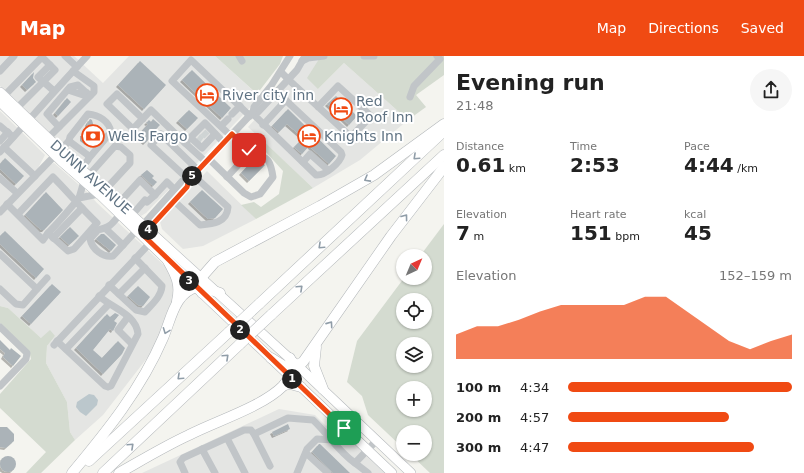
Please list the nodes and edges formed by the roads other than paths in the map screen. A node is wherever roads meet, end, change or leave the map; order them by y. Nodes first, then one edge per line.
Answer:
1 (14, 56) edge
2 (66, 56) edge
3 (88, 56) edge
4 (290, 56) edge
5 (320, 56) edge
6 (364, 56) edge
7 (374, 56) edge
8 (42, 57) edge
9 (303, 59) edge
10 (440, 59) edge
11 (52, 67) junction
12 (75, 69) junction
13 (0, 71) edge
14 (281, 72) junction
15 (65, 79) junction
16 (289, 80) junction
17 (44, 82) junction
18 (54, 91) junction
19 (277, 92) junction
20 (89, 95) junction
21 (410, 96) dead end
22 (1, 99) edge
23 (286, 100) junction
24 (240, 106) junction
25 (318, 107) junction
26 (17, 108) junction
27 (251, 114) junction
28 (143, 119) junction
29 (26, 122) junction
30 (263, 124) junction
31 (444, 124) edge
32 (221, 126) junction
33 (58, 127) junction
34 (5, 131) edge
35 (444, 131) edge
36 (232, 135) junction
37 (48, 138) junction
38 (201, 139) junction
39 (69, 141) junction
40 (224, 143) junction
41 (1, 146) edge
42 (251, 151) junction
43 (57, 152) junction
44 (444, 155) edge
45 (89, 158) junction
46 (209, 158) junction
47 (303, 162) junction
48 (444, 167) edge
49 (81, 168) junction
50 (328, 170) junction
51 (193, 175) junction
52 (35, 176) junction
53 (227, 177) junction
54 (0, 178) edge
55 (86, 178) junction
56 (174, 189) junction
57 (102, 192) junction
58 (17, 194) junction
59 (155, 195) junction
60 (78, 199) junction
61 (174, 201) junction
62 (119, 203) junction
63 (7, 204) junction
64 (82, 208) junction
65 (0, 212) edge
66 (18, 214) junction
67 (120, 214) junction
68 (132, 215) junction
69 (106, 229) junction
70 (142, 230) junction
71 (51, 236) junction
72 (150, 243) junction
73 (123, 245) junction
74 (0, 254) edge
75 (135, 258) junction
76 (168, 261) junction
77 (145, 268) junction
78 (47, 278) dead end
79 (110, 285) junction
80 (200, 286) junction
81 (38, 289) junction
82 (0, 290) edge
83 (220, 293) joint
84 (119, 294) junction
85 (99, 296) junction
86 (108, 305) junction
87 (176, 305) junction
88 (128, 318) junction
89 (0, 327) edge
90 (316, 343) junction
91 (132, 344) junction
92 (66, 349) junction
93 (271, 358) joint
94 (290, 358) joint
95 (293, 370) junction
96 (284, 385) junction
97 (0, 386) edge
98 (301, 386) junction
99 (323, 389) junction
100 (344, 428) junction
101 (257, 433) junction
102 (227, 438) junction
103 (333, 440) junction
104 (376, 441) junction
105 (202, 450) junction
106 (368, 450) junction
107 (306, 453) junction
108 (355, 463) junction
109 (270, 466) dead end
110 (365, 472) edge
111 (72, 473) edge
112 (76, 473) edge
113 (103, 473) edge
114 (119, 473) edge
115 (185, 473) edge
116 (214, 473) edge
117 (245, 473) edge
118 (297, 473) edge
119 (328, 473) edge
120 (392, 473) edge
121 (411, 473) edge

1 - 13 street
2 - 12 street
3 - 12 street
4 - 14 street
5 - 9 street
6 - 7 street
8 - 11 street
8 - 22 street
9 - 16 street
10 - 21 street
11 - 15 street
11 - 17 street
12 - 15 street
12 - 20 street
14 - 16 street
14 - 27 street
15 - 18 street
16 - 19 street
16 - 25 street
17 - 18 street
17 - 26 street
18 - 29 street
19 - 23 street
19 - 27 street
20 - 33 street
20 - 33 street
22 - 26 main road, DUNN AVENUE
22 - 29 main road, DUNN AVENUE
23 - 30 street
23 - 50 street
24 - 27 street
24 - 32 street
24 - 32 street
25 - 25 street
26 - 29 main road, DUNN AVENUE
27 - 30 street
27 - 36 street
28 - 28 street
28 - 38 street
29 - 34 street
29 - 37 main road, DUNN AVENUE
29 - 43 main road, DUNN AVENUE
30 - 47 street
31 -> 80 highway
32 - 36 street
33 - 37 street
34 - 41 street
35 -> 112 highway, bridge
36 - 40 street
36 - 42 street
37 - 43 main road, DUNN AVENUE
38 - 40 street
38 - 46 street
38 - 46 street
39 - 43 street
39 - 45 street
39 - 45 street
40 - 46 street
41 - 52 street
42 - 53 street
42 - 53 street
43 - 49 main road, DUNN AVENUE
43 - 52 street
43 - 55 main road, DUNN AVENUE
113 -> 44 highway, bridge
45 - 49 street
46 - 51 street
46 - 53 street
47 - 50 street
47 - 50 street
90 -> 48 highway
49 - 55 main road, DUNN AVENUE
51 - 51 street
51 - 56 street
51 - 61 street
51 - 61 street
52 - 58 street
54 - 58 street
55 - 57 main road, DUNN AVENUE
55 - 57 street
55 - 60 street
56 - 59 street
56 - 70 street
57 - 60 street
57 - 62 main road, DUNN AVENUE
57 - 67 main road, DUNN AVENUE
58 - 63 street
59 - 62 street
59 - 68 street
60 - 64 street
60 - 66 street
60 - 71 street
61 - 70 street
62 - 68 main road, DUNN AVENUE
63 - 65 street
63 - 66 street
64 - 71 street
64 - 71 street
66 - 71 street
67 - 69 street
67 - 70 main road, DUNN AVENUE
68 - 70 main road, DUNN AVENUE
69 - 73 street
69 - 73 street
70 - 72 main road, DUNN AVENUE
70 - 73 street
70 - 80 main road, DUNN AVENUE
72 - 75 street
72 - 76 main road, DUNN AVENUE
74 - 81 street
75 - 77 street
75 - 79 street
76 - 80 main road, DUNN AVENUE
76 - 87 highway
77 - 84 street
77 - 84 street
78 - 81 street
79 - 84 street
79 - 85 street
80 - 83 highway
80 - 87 highway
80 - 93 main road, DUNN AVENUE
81 - 82 street
83 - 94 main road
85 - 86 street
85 - 92 street
86 - 88 street
86 - 92 street
87 -> 111 highway
88 - 91 street
88 - 91 street
89 - 97 street
90 - 95 highway
90 - 99 highway
91 - 92 street
93 - 95 highway
94 - 95 highway
95 - 96 highway
95 - 98 main road
95 - 99 main road
96 - 98 highway
96 - 114 highway
98 - 100 main road
99 - 104 main road
100 - 103 street
100 - 106 main road
101 - 102 street
101 - 103 street
101 - 109 street
102 - 105 street
102 - 117 street
103 - 107 street
103 - 108 street
104 - 106 street
104 - 121 main road
105 - 115 street
105 - 116 street
106 - 108 street
106 - 120 main road
107 - 118 street
107 - 119 street
108 - 110 street

